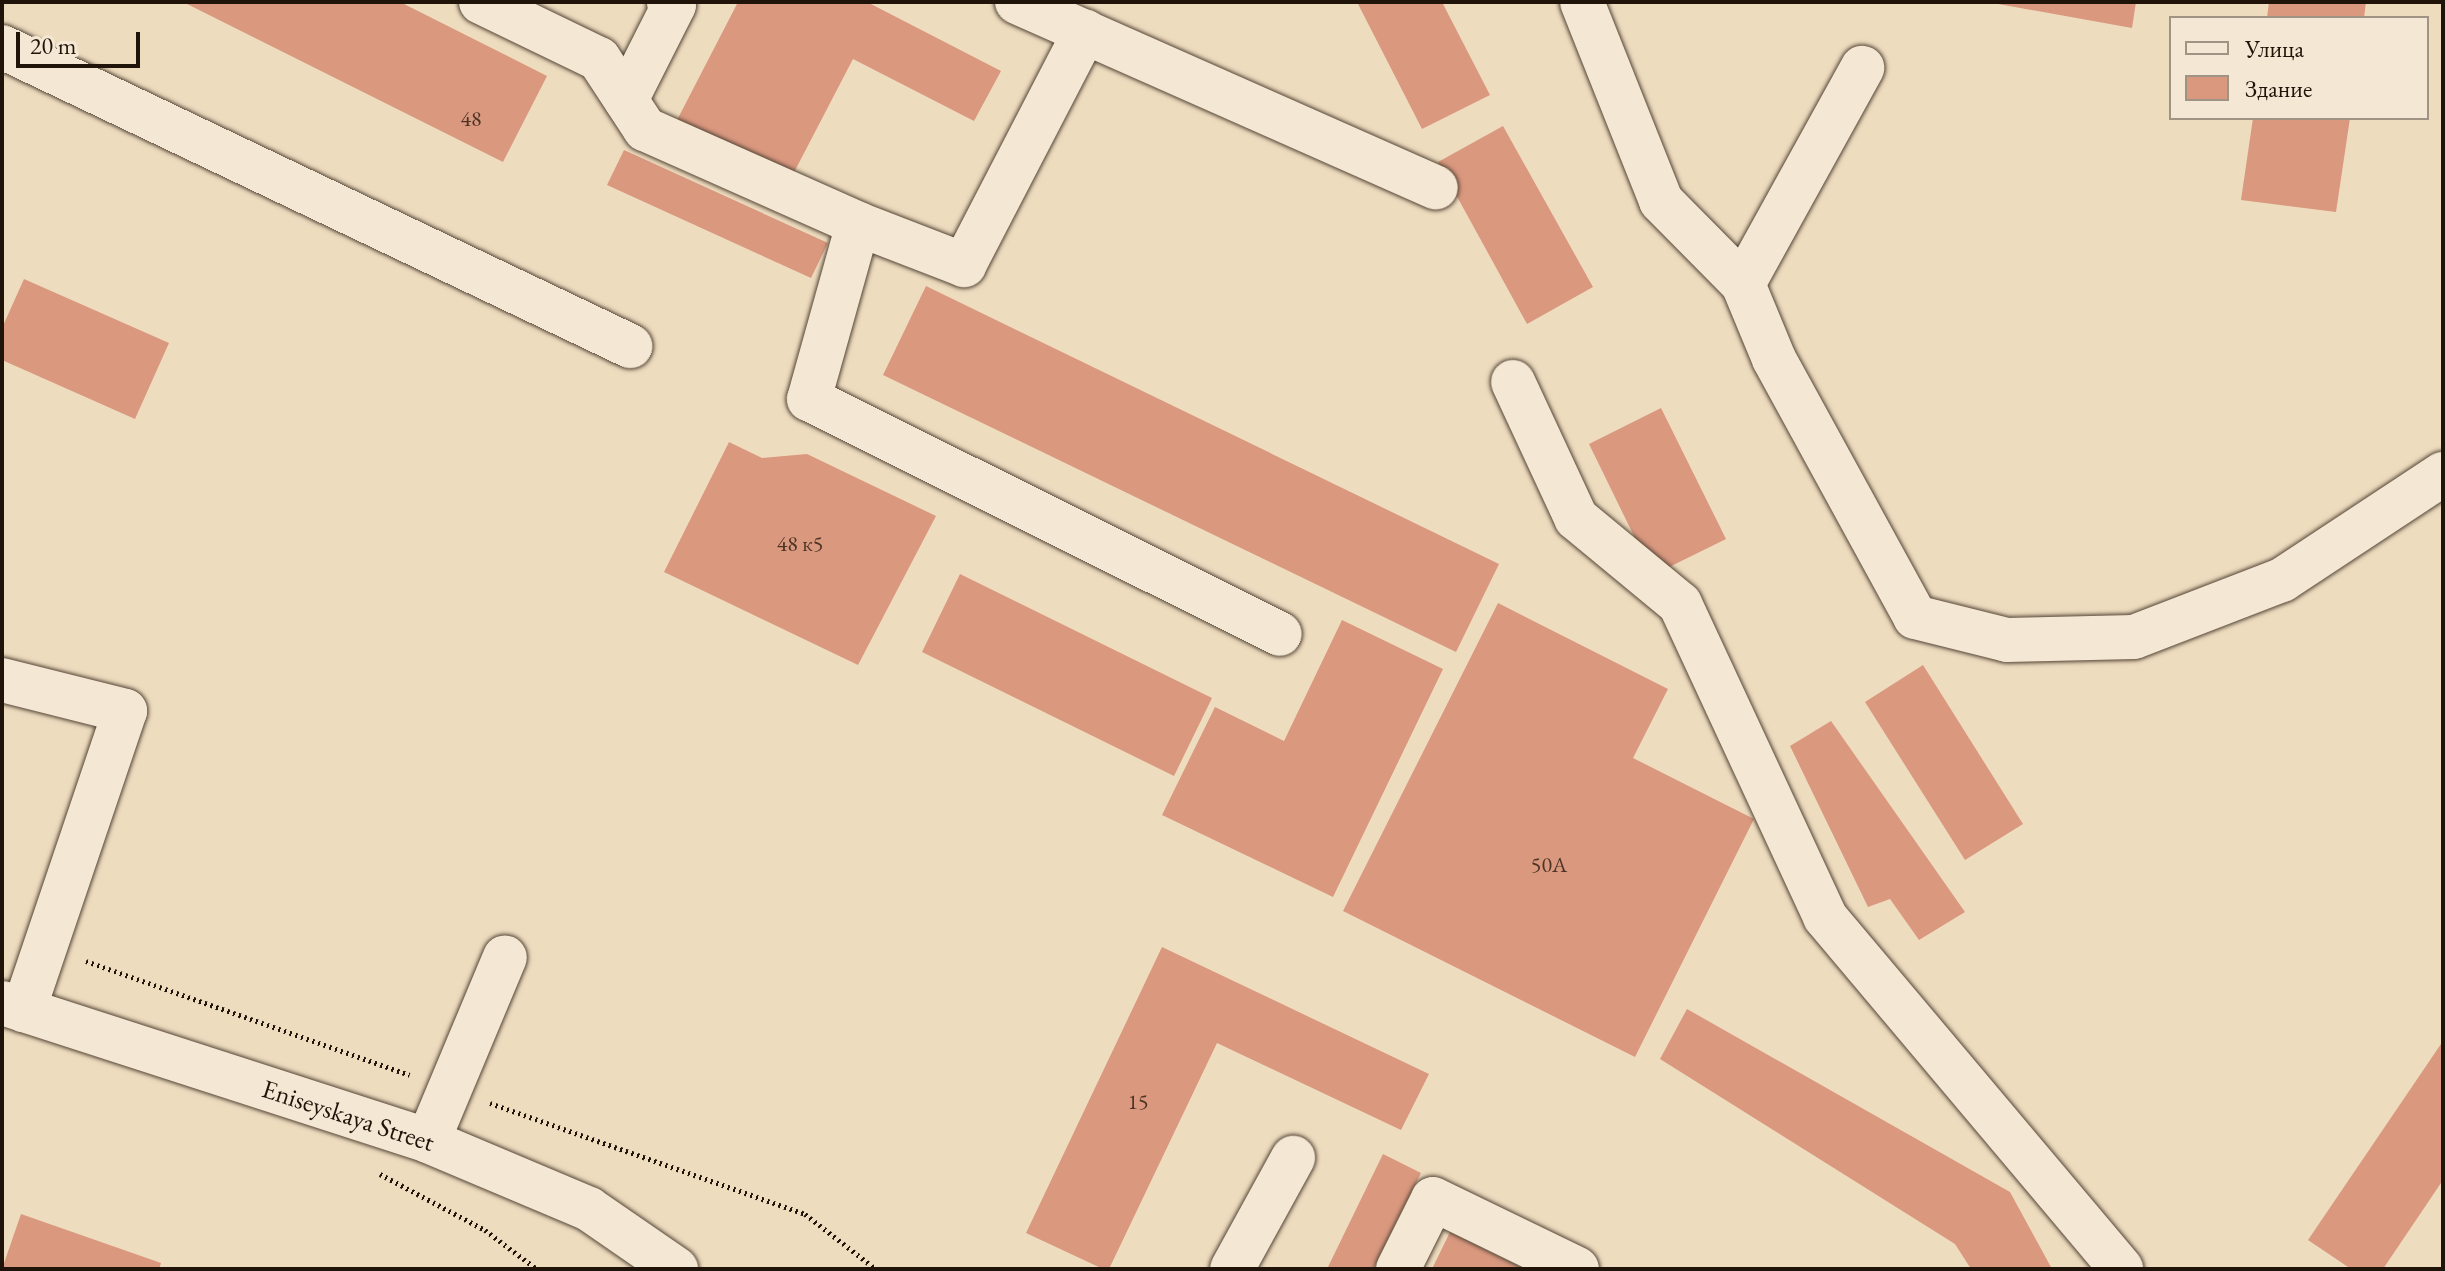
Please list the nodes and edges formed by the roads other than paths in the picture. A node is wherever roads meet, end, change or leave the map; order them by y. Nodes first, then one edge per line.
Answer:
1 (481, 2) edge
2 (669, 2) edge
3 (1017, 2) edge
4 (1582, 2) edge
5 (1085, 32) junction
6 (2, 47) edge
7 (1862, 68) dead end
8 (626, 100) junction
9 (1436, 188) dead end
10 (858, 224) junction
11 (1743, 284) junction
12 (630, 346) dead end
13 (1513, 382) dead end
14 (2443, 474) edge
15 (1280, 634) dead end
16 (2, 680) edge
17 (505, 957) dead end
18 (13, 1007) edge
19 (428, 1141) junction
20 (1293, 1158) dead end
21 (1562, 1266) edge
22 (676, 1269) edge
23 (1232, 1269) edge
24 (1398, 1269) edge
25 (2121, 1269) edge

1 - 8 street
2 - 8 street
3 - 5 street
4 - 11 street
5 - 9 street
5 - 10 street
6 - 12 street
7 - 11 street
8 - 10 street
10 - 15 street
11 - 14 street
13 - 25 street
16 - 18 street
17 - 19 street
18 - 19 street, Eniseyskaya Street
19 - 22 street, Eniseyskaya Street
20 - 23 street
21 - 24 street

